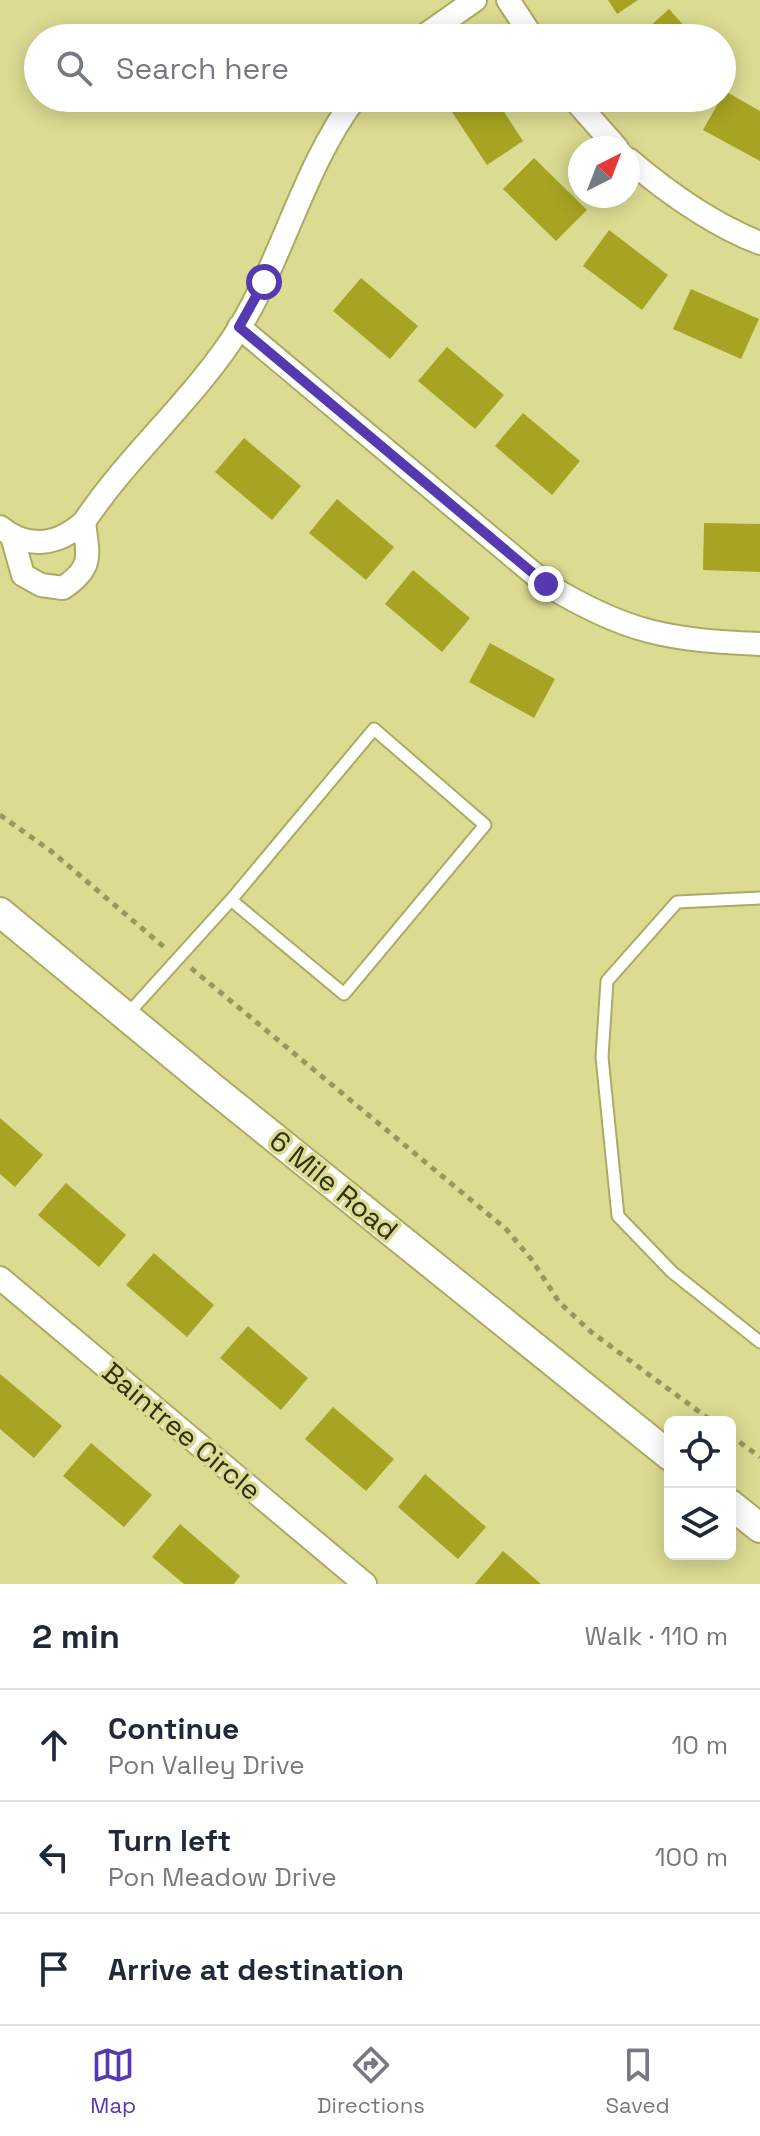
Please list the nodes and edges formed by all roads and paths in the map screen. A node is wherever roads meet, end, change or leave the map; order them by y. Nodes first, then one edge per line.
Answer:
1 (475, 0) edge
2 (508, 0) edge
3 (441, 24) edge
4 (524, 24) edge
5 (346, 112) edge
6 (585, 112) edge
7 (606, 136) edge
8 (640, 169) edge
9 (760, 243) edge
10 (239, 327) junction
11 (84, 522) junction
12 (6, 532) edge
13 (760, 644) edge
14 (0, 815) edge
15 (760, 898) edge
16 (231, 900) junction
17 (0, 912) edge
18 (178, 959) junction
19 (126, 1016) junction
20 (0, 1278) edge
21 (760, 1342) edge
22 (705, 1416) edge
23 (736, 1439) edge
24 (664, 1451) edge
25 (760, 1457) edge
26 (736, 1509) edge
27 (759, 1526) edge
28 (365, 1584) edge

1 - 3 street
2 - 4 street
5 - 10 street
6 - 7 street
8 - 9 street
10 - 11 street
10 - 13 street
11 - 12 street
11 - 12 street
14 - 18 path
15 - 21 lane
16 - 16 lane
16 - 18 lane
17 - 19 street, 6 Mile Road
18 - 19 lane
18 - 22 path
19 - 24 street, 6 Mile Road
20 - 28 street, Baintree Circle
23 - 25 path
26 - 27 street

